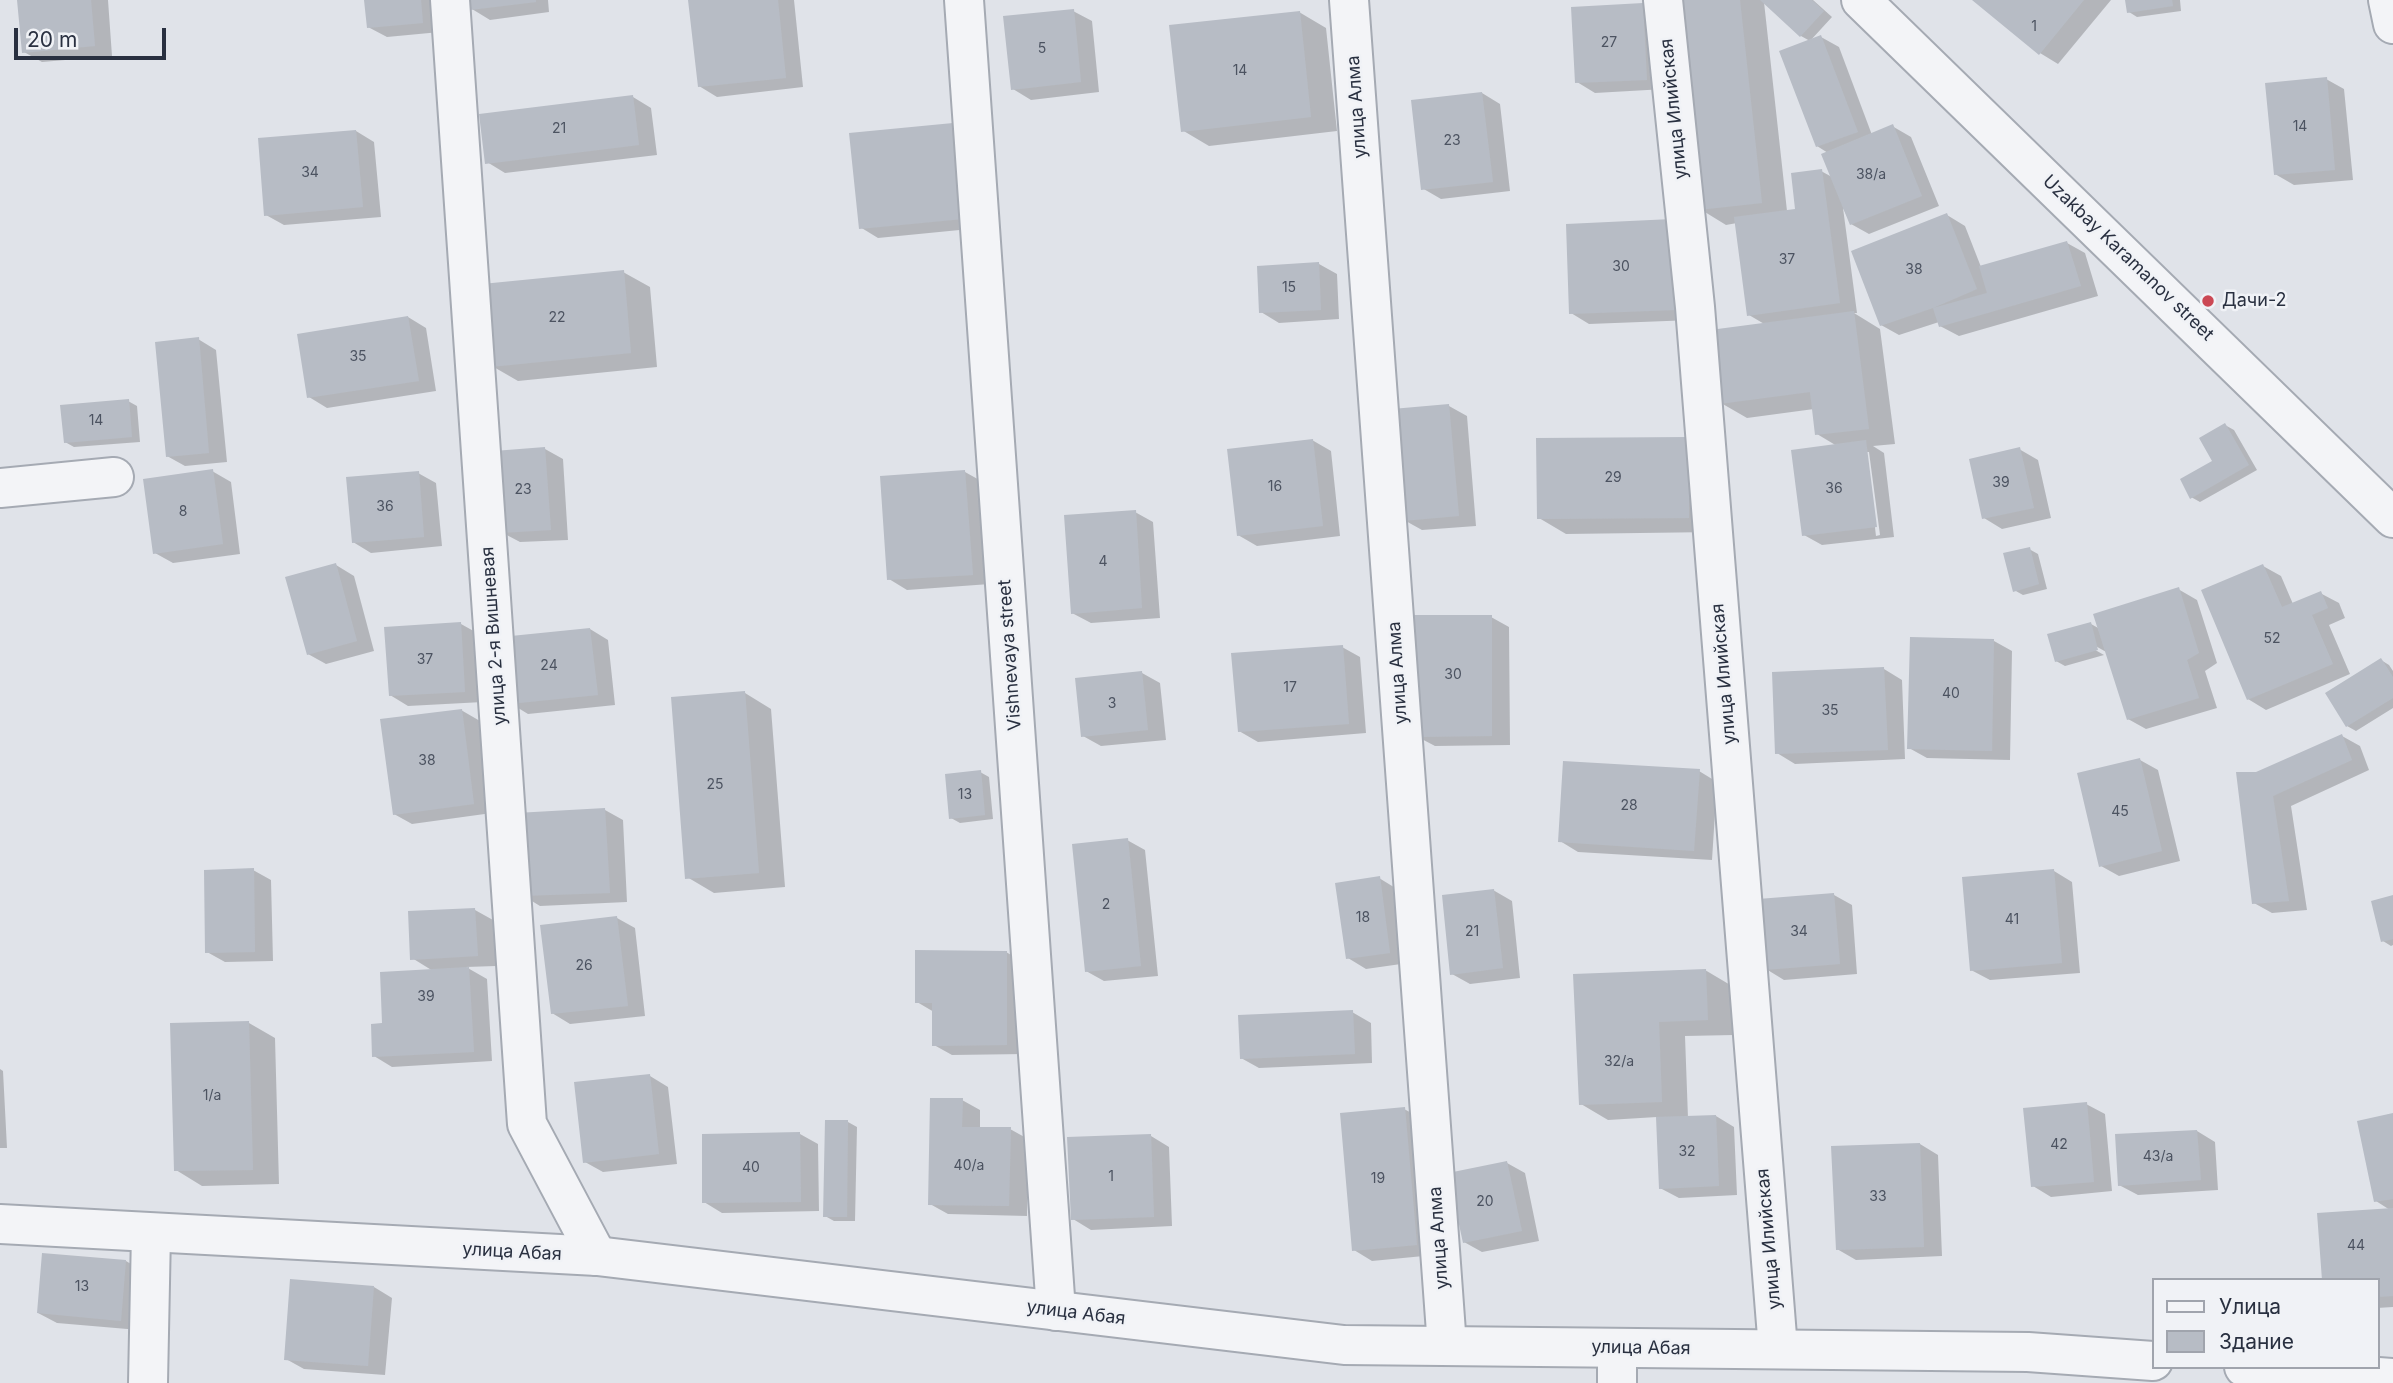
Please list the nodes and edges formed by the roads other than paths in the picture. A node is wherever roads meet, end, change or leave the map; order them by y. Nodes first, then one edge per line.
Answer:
1 (450, 0) edge
2 (964, 0) edge
3 (1349, 0) edge
4 (1663, 0) edge
5 (1861, 0) edge
6 (2388, 0) edge
7 (2393, 24) edge
8 (114, 477) dead end
9 (0, 488) edge
10 (2393, 518) edge
11 (0, 1224) edge
12 (151, 1233) junction
13 (597, 1256) junction
14 (1056, 1311) junction
15 (1447, 1346) junction
16 (1778, 1349) junction
17 (2152, 1361) edge
18 (1617, 1365) edge
19 (2271, 1369) edge
20 (2393, 1378) edge
21 (148, 1383) edge

1 - 13 street, улица 2-я Вишневая
2 - 14 street, Vishnevaya street
3 - 15 street, улица Алма
4 - 16 street, улица Илийская
5 - 10 street, Uzakbay Karamanov street
6 - 7 street
8 - 9 street
11 - 12 street, улица Абая
12 - 13 street, улица Абая
12 - 21 street
13 - 14 street, улица Абая
14 - 15 street, улица Абая
15 - 18 street, улица Абая
16 - 17 street, улица Абая
16 - 18 street, улица Абая
19 - 20 street

